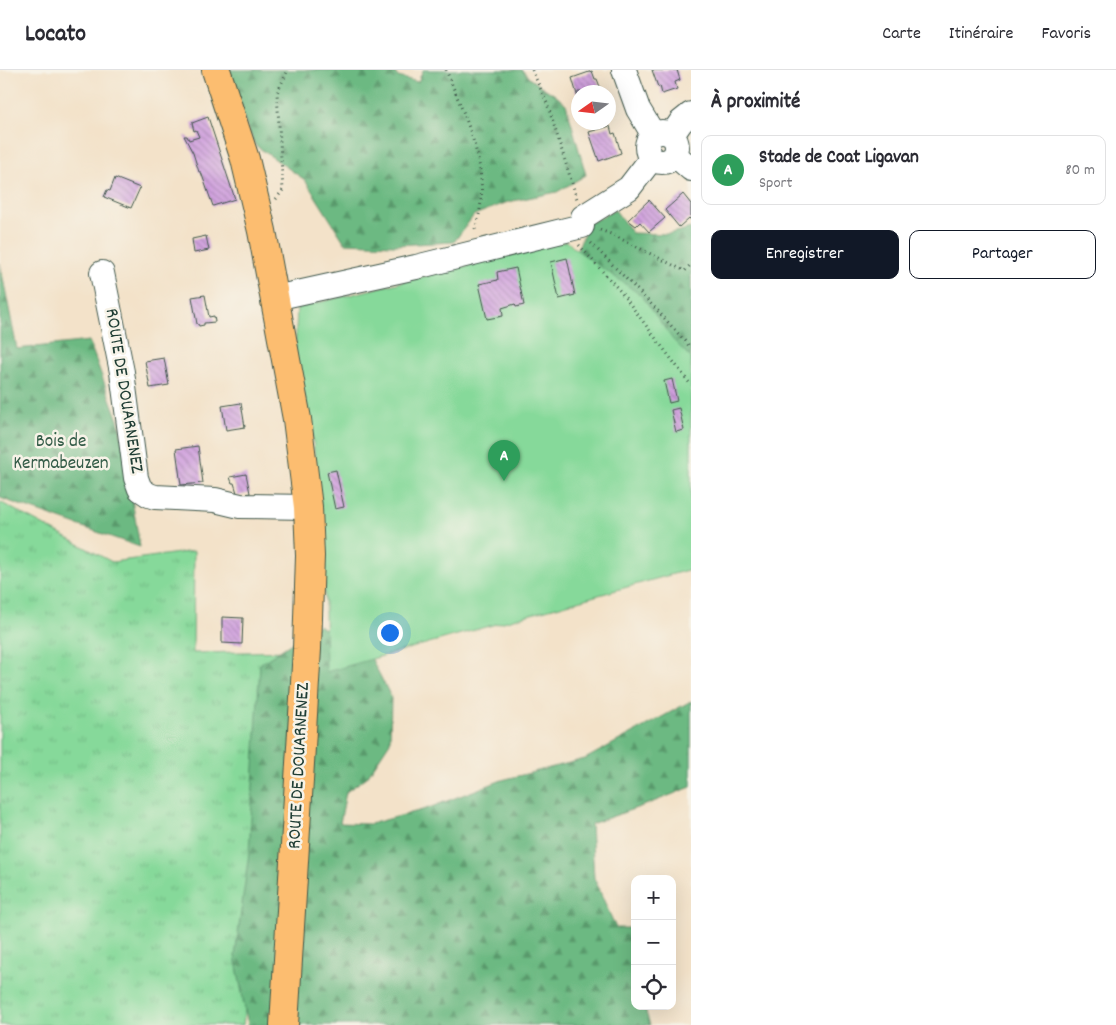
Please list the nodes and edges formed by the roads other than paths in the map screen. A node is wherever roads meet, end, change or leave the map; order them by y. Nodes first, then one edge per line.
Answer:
1 (216, 70) edge
2 (624, 70) edge
3 (691, 114) edge
4 (673, 148) edge
5 (102, 273) dead end
6 (275, 298) junction
7 (308, 507) junction
8 (284, 1025) edge

1 - 6 main road, ROUTE DE DOUARNENEZ
2 - 4 street
3 - 4 street
4 - 6 street
5 - 7 street, ROUTE DE DOUARNENEZ
6 - 7 main road, ROUTE DE DOUARNENEZ
7 - 8 main road, ROUTE DE DOUARNENEZ

